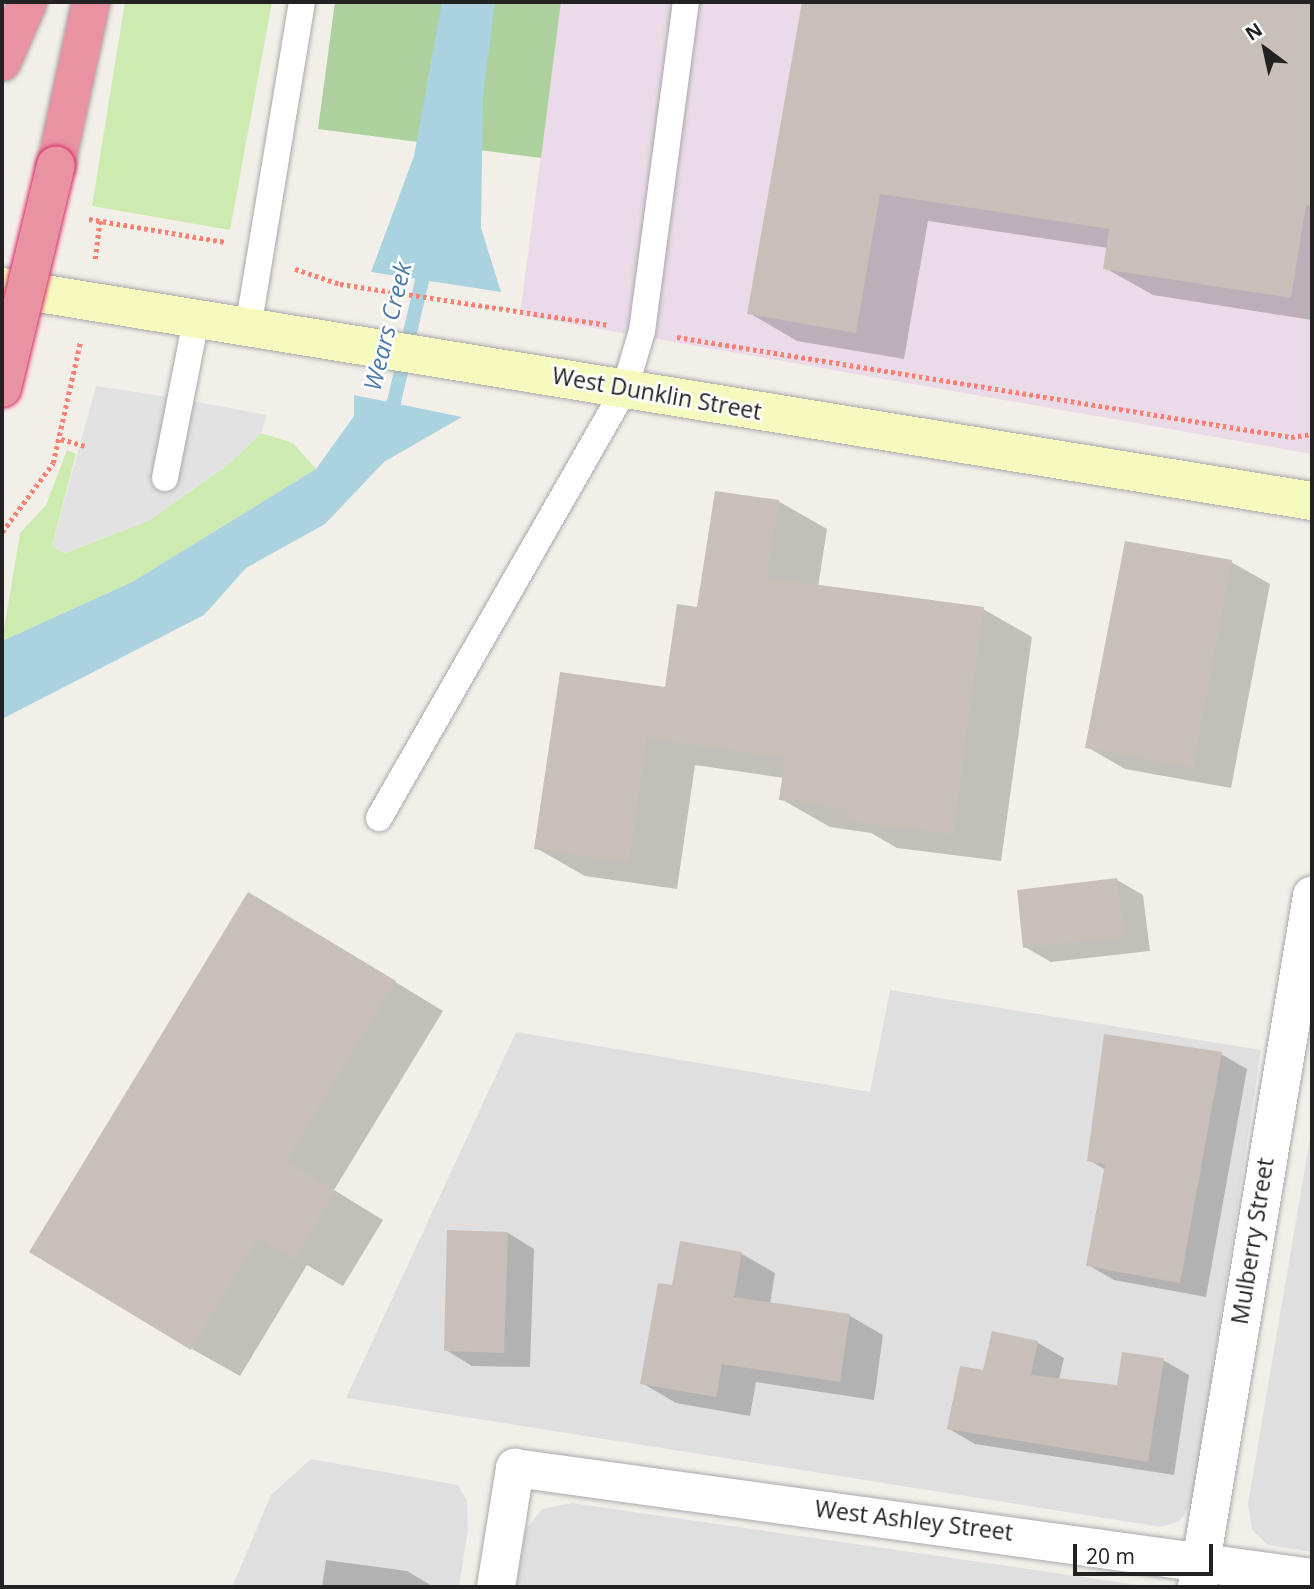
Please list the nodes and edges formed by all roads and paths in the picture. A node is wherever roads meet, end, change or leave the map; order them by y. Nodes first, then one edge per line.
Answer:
1 (28, 2) edge
2 (91, 2) edge
3 (302, 2) edge
4 (686, 2) edge
5 (2, 62) edge
6 (76, 216) dead end
7 (100, 220) junction
8 (97, 246) dead end
9 (260, 256) junction
10 (2, 287) edge
11 (196, 320) junction
12 (248, 328) junction
13 (642, 331) junction
14 (71, 383) dead end
15 (625, 387) junction
16 (2, 388) edge
17 (1312, 434) edge
18 (61, 439) junction
19 (85, 446) dead end
20 (165, 478) dead end
21 (1312, 501) edge
22 (2, 532) edge
23 (379, 818) dead end
24 (1312, 895) edge
25 (1298, 1043) edge
26 (1199, 1573) edge
27 (1312, 1578) edge
28 (496, 1587) edge

1 - 5 highway
2 - 16 highway, bridge
3 - 9 lane
4 - 13 lane
6 - 7 path
7 - 8 path
7 - 9 path
9 - 12 lane
9 - 13 path
10 - 11 main road, West Dunklin Street
11 - 12 main road, West Dunklin Street
11 - 20 lane
12 - 15 main road, West Dunklin Street
13 - 15 lane
13 - 17 path
14 - 18 path
15 - 21 main road, West Dunklin Street
15 - 23 lane
18 - 19 path
18 - 22 path
24 - 25 street, Mulberry Street
25 - 26 street, Mulberry Street
26 - 27 street, West Ashley Street
26 - 28 street, West Ashley Street

